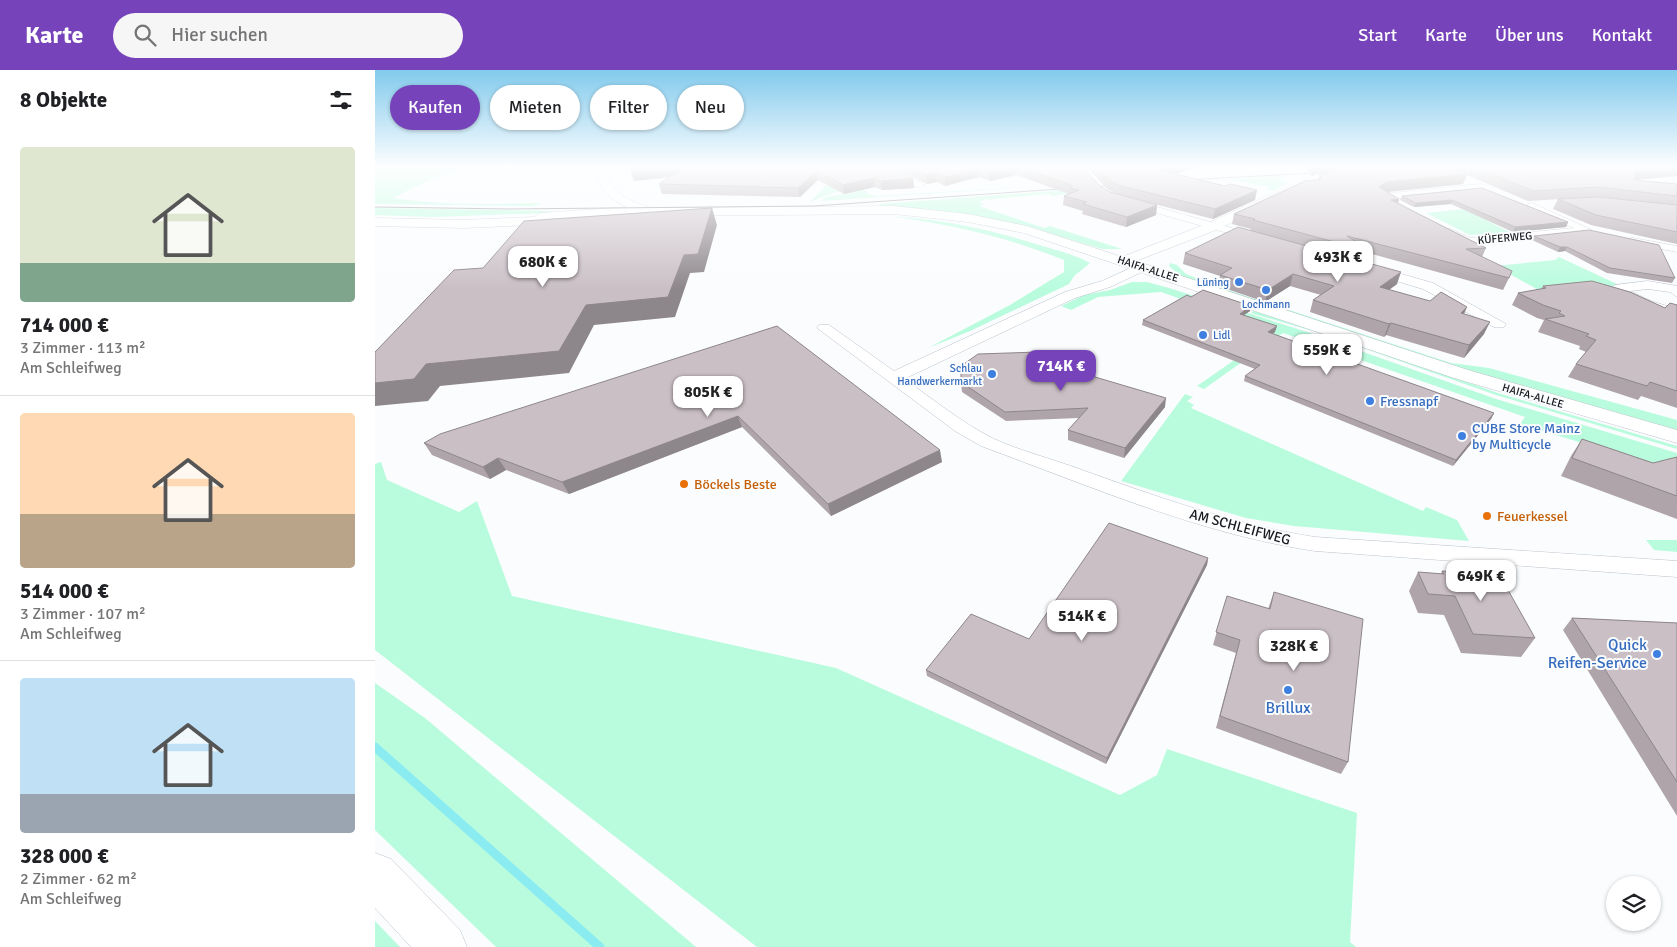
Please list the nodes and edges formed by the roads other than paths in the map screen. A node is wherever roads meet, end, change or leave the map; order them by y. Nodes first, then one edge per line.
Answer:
1 (610, 207) edge
2 (1146, 207) edge
3 (1254, 207) edge
4 (1403, 207) edge
5 (1530, 207) edge
6 (636, 208) junction
7 (1408, 210) edge
8 (663, 211) junction
9 (589, 214) junction
10 (606, 217) junction
11 (375, 222) edge
12 (435, 222) junction
13 (1433, 223) edge
14 (1212, 226) junction
15 (1622, 239) edge
16 (1272, 242) edge
17 (1677, 249) edge
18 (1124, 261) junction
19 (1142, 267) junction
20 (1362, 267) edge
21 (1677, 293) edge
22 (1070, 294) junction
23 (1677, 299) edge
24 (1643, 303) junction
25 (1677, 313) edge
26 (1499, 324) dead end
27 (824, 328) dead end
28 (895, 377) junction
29 (1677, 437) edge
30 (1677, 569) edge
31 (375, 875) edge
32 (443, 947) edge

1 - 9 street
2 - 14 street
3 - 14 street
4 - 7 street
5 - 13 street, KÜFERWEG
6 - 8 street, HAIFA-ALLEE
6 - 9 street
6 - 10 street
8 - 10 street
8 - 18 street, HAIFA-ALLEE
9 - 12 street
10 - 12 street
11 - 12 street
14 - 16 street
14 - 18 street
14 - 19 street
15 - 17 street
18 - 19 street, HAIFA-ALLEE
18 - 22 street
19 - 22 street
19 - 29 street, HAIFA-ALLEE
20 - 26 street
21 - 24 street
22 - 28 street
23 - 24 street
24 - 25 street
27 - 28 street, AM SCHLEIFWEG
28 - 30 street, AM SCHLEIFWEG
31 - 32 highway

